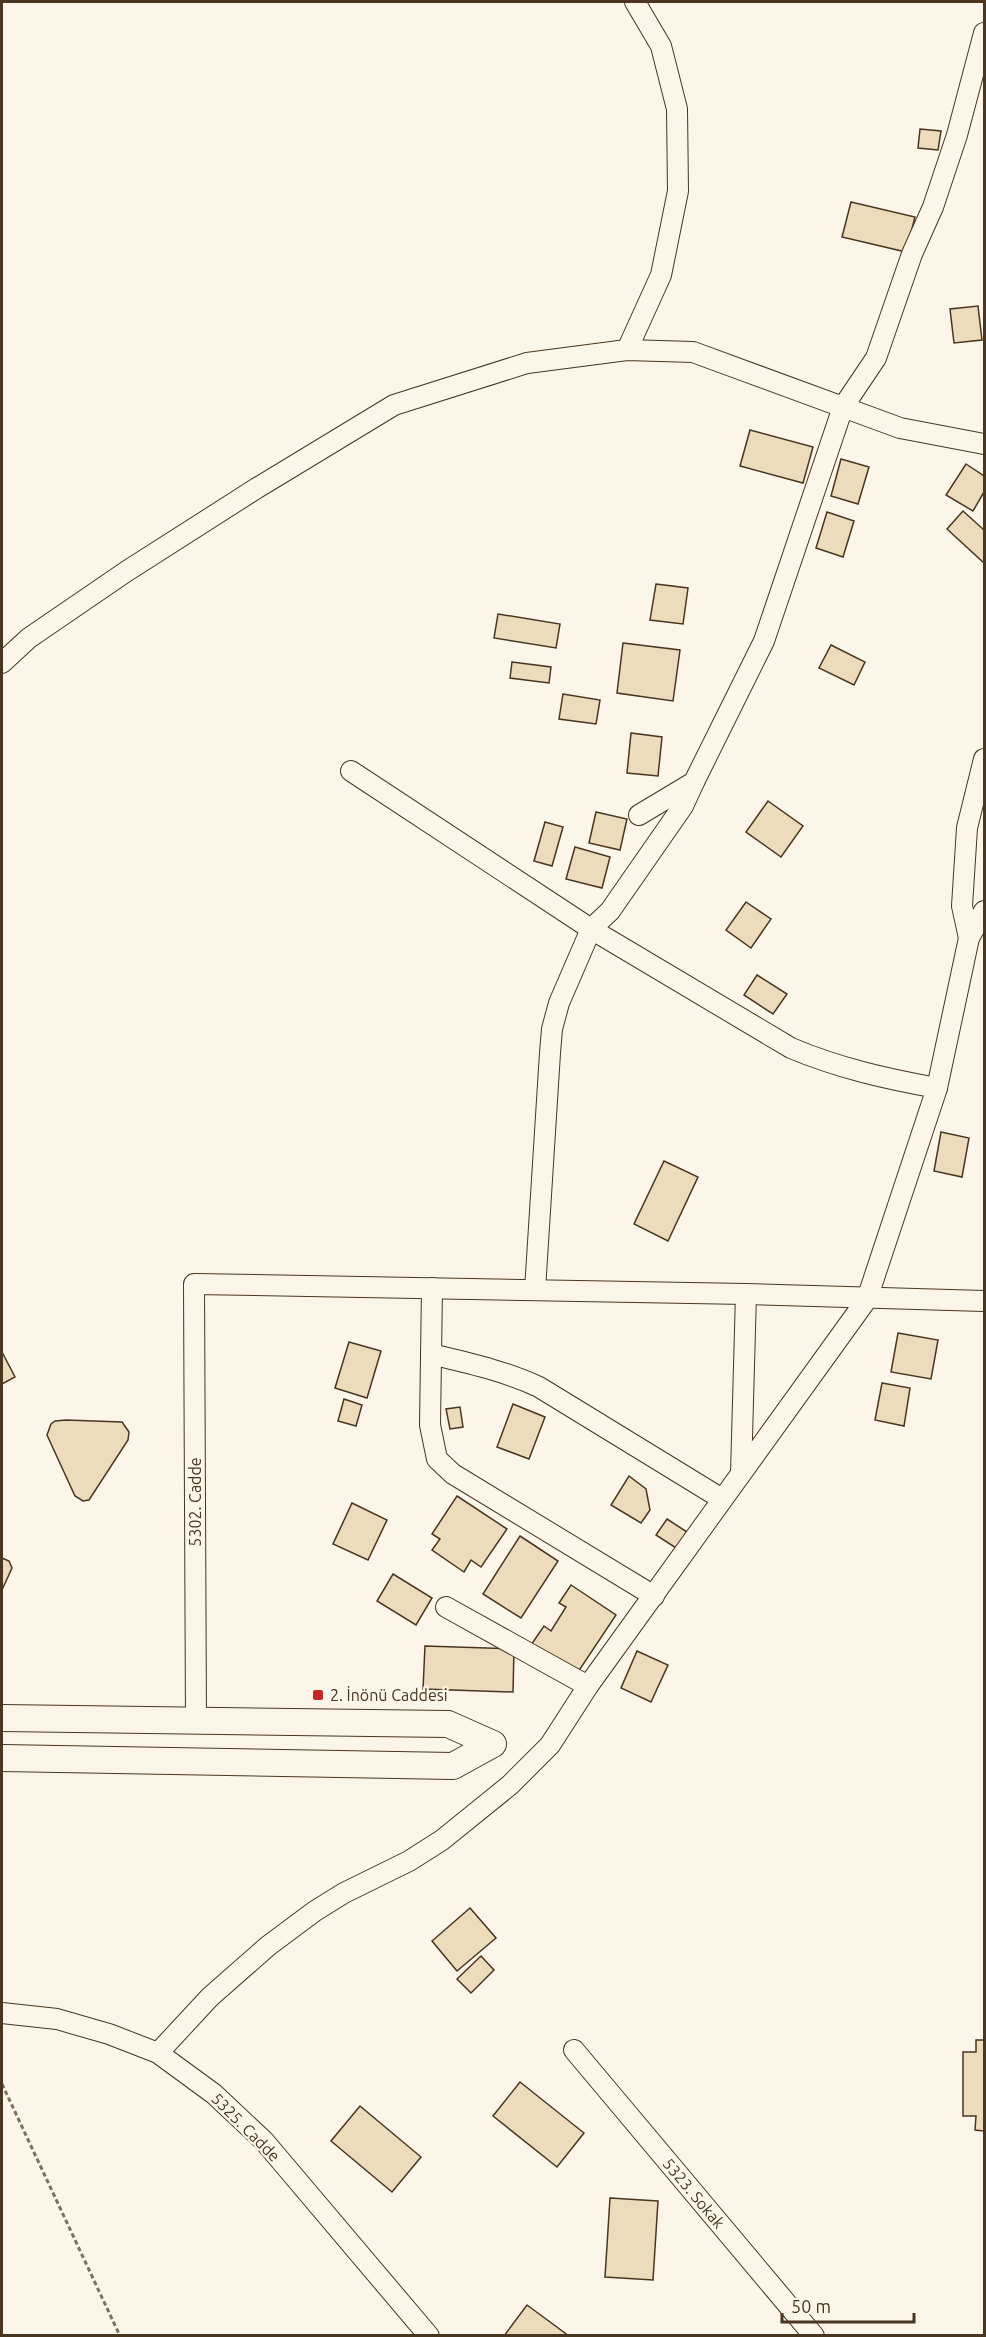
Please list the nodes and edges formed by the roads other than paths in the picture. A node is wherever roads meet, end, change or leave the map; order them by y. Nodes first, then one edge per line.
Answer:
1 (635, 2) edge
2 (984, 33) edge
3 (627, 350) junction
4 (843, 407) junction
5 (984, 444) edge
6 (2, 663) edge
7 (984, 759) edge
8 (351, 771) dead end
9 (694, 782) junction
10 (639, 815) dead end
11 (984, 911) edge
12 (591, 929) junction
13 (969, 939) junction
14 (936, 1088) junction
15 (432, 1288) junction
16 (535, 1290) junction
17 (746, 1294) junction
18 (867, 1299) junction
19 (984, 1301) edge
20 (431, 1354) junction
21 (741, 1473) junction
22 (722, 1499) junction
23 (654, 1596) junction
24 (446, 1607) dead end
25 (588, 1686) junction
26 (2, 1718) edge
27 (196, 1721) junction
28 (2, 1758) edge
29 (196, 1761) junction
30 (2, 2013) edge
31 (574, 2050) dead end
32 (158, 2053) junction
33 (429, 2336) edge
34 (814, 2336) edge

1 - 3 street
2 - 4 street
3 - 4 street
3 - 6 street
4 - 5 street
4 - 9 street
7 - 13 street
8 - 12 street
9 - 10 street
9 - 12 street
11 - 13 street
12 - 14 street
12 - 16 street
13 - 14 street
14 - 18 street
15 - 16 street
15 - 20 street
15 - 27 street, 5302. Cadde
16 - 17 street
17 - 18 street
17 - 21 street
18 - 19 street
18 - 21 street
20 - 22 street
20 - 23 street
21 - 22 street
22 - 23 street
23 - 25 street
24 - 25 street
25 - 32 street
26 - 27 main road
27 - 29 main road
27 - 29 main road
28 - 29 main road
30 - 32 street, 5325. Cadde
31 - 34 street, 5323. Sokak
32 - 33 street, 5325. Cadde

